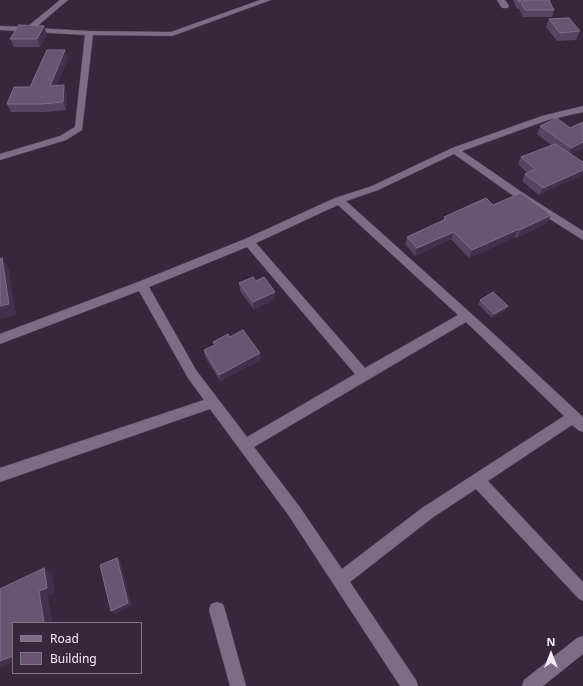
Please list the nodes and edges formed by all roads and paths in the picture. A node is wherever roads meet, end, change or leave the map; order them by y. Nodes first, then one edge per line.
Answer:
1 (64, 0) edge
2 (267, 0) edge
3 (0, 28) edge
4 (28, 30) junction
5 (89, 33) junction
6 (583, 109) edge
7 (455, 150) junction
8 (0, 157) edge
9 (339, 200) junction
10 (583, 236) edge
11 (249, 242) junction
12 (142, 285) junction
13 (466, 316) junction
14 (0, 339) edge
15 (364, 376) junction
16 (213, 402) junction
17 (578, 422) edge
18 (245, 445) junction
19 (0, 475) edge
20 (477, 480) junction
21 (340, 580) junction
22 (583, 593) edge
23 (217, 610) dead end
24 (583, 644) edge
25 (238, 686) edge
26 (410, 686) edge
27 (530, 686) edge

1 - 4 street
2 - 5 street
3 - 4 street
4 - 5 street
5 - 8 street
6 - 7 street
7 - 9 street
7 - 10 street
9 - 11 street
9 - 13 street
11 - 12 street
11 - 15 street
12 - 14 street
12 - 16 street
13 - 15 street
13 - 17 street
15 - 18 street
16 - 18 street
16 - 19 street
17 - 20 street
18 - 21 street
20 - 21 street
20 - 22 street
21 - 26 street
23 - 25 street
24 - 27 street

